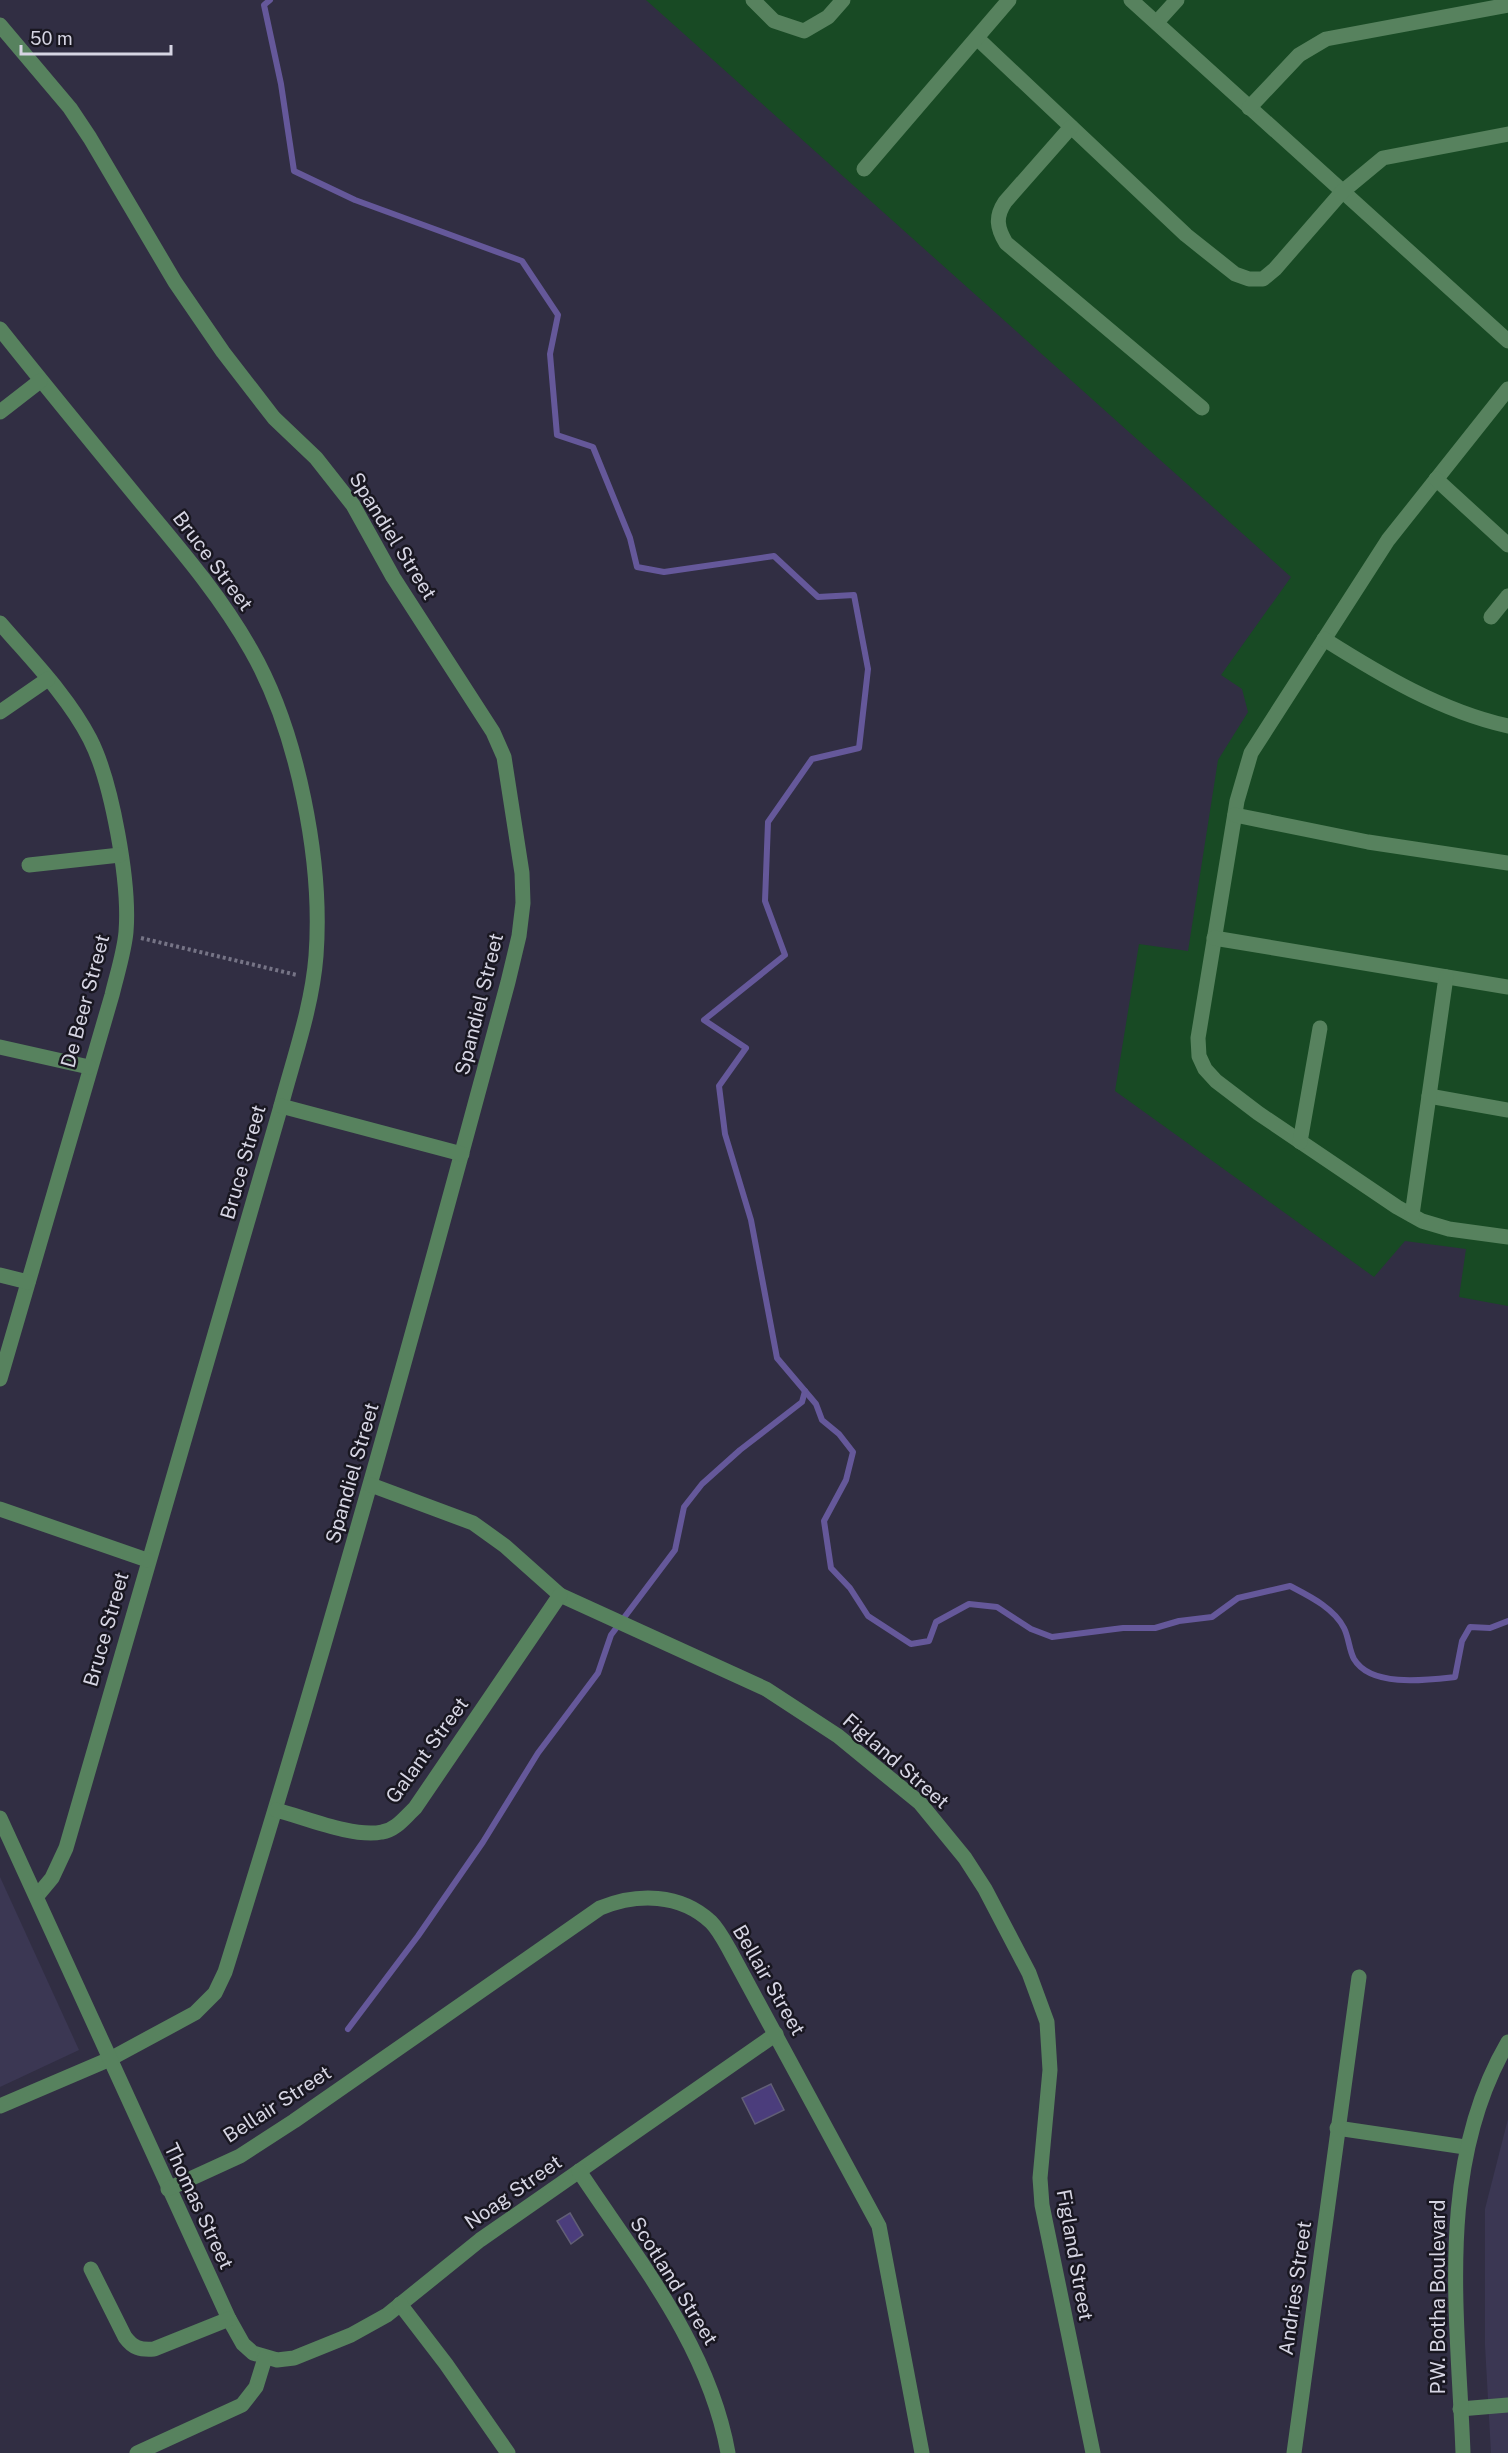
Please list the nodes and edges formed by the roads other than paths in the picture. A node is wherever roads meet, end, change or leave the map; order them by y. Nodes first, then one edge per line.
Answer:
1 (753, 0) edge
2 (843, 0) edge
3 (1009, 0) edge
4 (1131, 0) edge
5 (1177, 0) edge
6 (1508, 5) edge
7 (1157, 22) junction
8 (0, 25) edge
9 (978, 39) junction
10 (1249, 108) junction
11 (1071, 127) junction
12 (1508, 134) edge
13 (864, 169) dead end
14 (1342, 192) junction
15 (0, 329) edge
16 (1508, 341) edge
17 (40, 381) junction
18 (1508, 389) edge
19 (1202, 408) dead end
20 (0, 412) edge
21 (1436, 479) junction
22 (1508, 545) edge
23 (1508, 596) edge
24 (1491, 617) dead end
25 (0, 623) edge
26 (1324, 639) junction
27 (48, 679) junction
28 (0, 712) edge
29 (1508, 726) edge
30 (1235, 815) junction
31 (120, 855) junction
32 (1508, 863) edge
33 (29, 865) dead end
34 (1214, 938) junction
35 (1446, 977) junction
36 (1508, 987) edge
37 (1320, 1028) dead end
38 (0, 1047) edge
39 (89, 1067) junction
40 (1429, 1096) junction
41 (281, 1106) junction
42 (1508, 1110) edge
43 (1300, 1142) junction
44 (462, 1154) junction
45 (1412, 1215) junction
46 (1508, 1237) edge
47 (0, 1275) edge
48 (28, 1282) junction
49 (0, 1379) edge
50 (371, 1485) junction
51 (0, 1509) edge
52 (147, 1560) junction
53 (560, 1595) junction
54 (276, 1810) junction
55 (0, 1818) edge
56 (37, 1896) junction
57 (1359, 1977) dead end
58 (776, 2034) junction
59 (1508, 2042) edge
60 (110, 2059) junction
61 (0, 2106) edge
62 (1337, 2128) junction
63 (1465, 2147) junction
64 (579, 2171) junction
65 (168, 2189) junction
66 (91, 2269) dead end
67 (400, 2304) junction
68 (229, 2319) junction
69 (265, 2358) junction
70 (1508, 2405) edge
71 (1460, 2409) junction
72 (137, 2453) edge
73 (508, 2453) edge
74 (728, 2453) edge
75 (922, 2453) edge
76 (1094, 2453) edge
77 (1294, 2453) edge
78 (1463, 2453) edge

1 - 2 street
3 - 9 street
4 - 7 street
5 - 7 street
6 - 10 street
7 - 10 street
8 - 44 street, Spandiel Street
9 - 11 street
9 - 13 street
10 - 14 street
11 - 14 street
11 - 19 street
12 - 14 street
14 - 16 street
15 - 17 street, Bruce Street
17 - 20 street
17 - 41 street, Bruce Street
18 - 21 street
21 - 22 street
21 - 26 street
23 - 24 street
25 - 27 street, De Beer Street
26 - 29 street
26 - 30 street
27 - 28 street
27 - 31 street, De Beer Street
30 - 32 street
30 - 34 street
31 - 33 street
31 - 39 street, De Beer Street
34 - 35 street
34 - 43 street
35 - 36 street
35 - 40 street
37 - 43 street
38 - 39 street
39 - 48 street, De Beer Street
40 - 42 street
40 - 45 street
41 - 44 street
41 - 52 street, Bruce Street
43 - 45 street
44 - 50 street, Spandiel Street
45 - 46 street
47 - 48 street
48 - 49 street, De Beer Street
50 - 53 street, Figland Street
50 - 54 street, Spandiel Street
51 - 52 street
52 - 56 street, Bruce Street
53 - 54 street, Galant Street
53 - 76 street, Figland Street
54 - 60 street, Spandiel Street
55 - 56 street
56 - 60 street
57 - 62 street, Andries Street
58 - 64 street, Noag Street
58 - 65 street, Bellair Street
58 - 75 street, Bellair Street
59 - 63 street, P.W. Botha Boulevard
60 - 61 street, Spandiel Street
60 - 65 street, Thomas Street
62 - 63 street
62 - 77 street, Andries Street
63 - 71 street, P.W. Botha Boulevard
64 - 67 street, Noag Street
64 - 74 street, Scotland Street
65 - 68 street, Thomas Street
66 - 68 street
67 - 69 street, Noag Street
67 - 73 street
68 - 69 street, Thomas Street
69 - 72 street
70 - 71 street
71 - 78 street, P.W. Botha Boulevard

